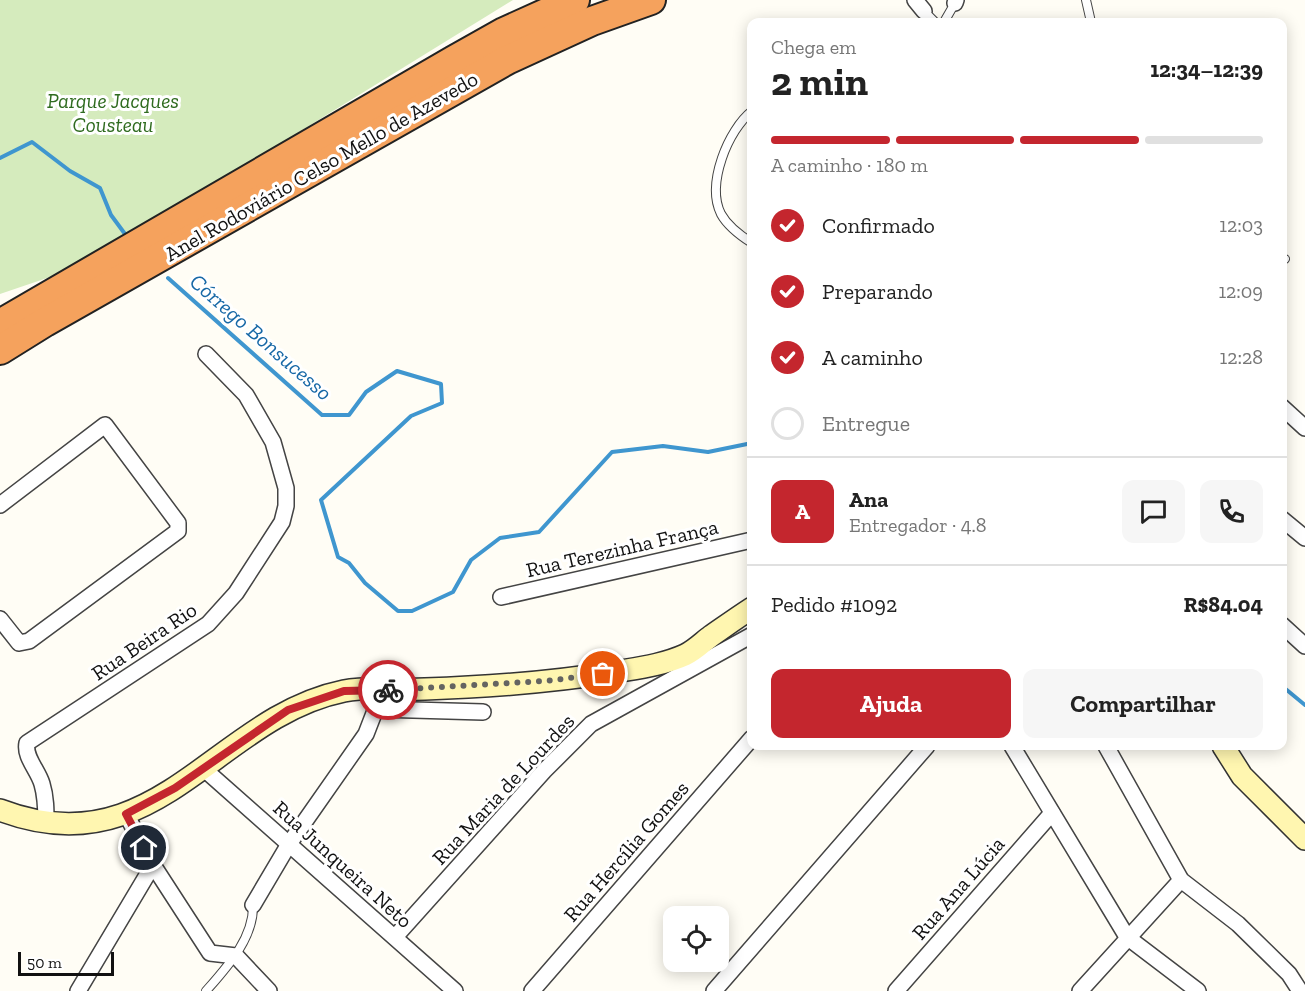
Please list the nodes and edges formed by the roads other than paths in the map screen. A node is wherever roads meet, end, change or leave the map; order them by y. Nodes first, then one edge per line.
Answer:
1 (651, 0) edge
2 (1086, 0) edge
3 (956, 1) edge
4 (566, 3) edge
5 (919, 6) edge
6 (931, 18) edge
7 (946, 18) edge
8 (1090, 18) edge
9 (747, 115) edge
10 (747, 239) edge
11 (110, 260) junction
12 (0, 309) edge
13 (45, 322) junction
14 (0, 324) edge
15 (0, 350) edge
16 (206, 354) dead end
17 (0, 364) edge
18 (1287, 412) edge
19 (1305, 428) edge
20 (0, 505) edge
21 (1287, 523) edge
22 (1305, 538) edge
23 (747, 541) edge
24 (501, 597) dead end
25 (747, 612) edge
26 (0, 619) edge
27 (1287, 630) edge
28 (747, 638) edge
29 (1305, 646) edge
30 (380, 699) junction
31 (483, 712) dead end
32 (747, 744) edge
33 (924, 750) edge
34 (1014, 750) edge
35 (1108, 750) edge
36 (1225, 750) edge
37 (204, 769) junction
38 (0, 810) edge
39 (1052, 813) junction
40 (126, 814) junction
41 (46, 823) junction
42 (1305, 839) edge
43 (290, 844) junction
44 (153, 865) junction
45 (1181, 880) junction
46 (253, 904) joint
47 (1127, 937) junction
48 (395, 938) junction
49 (236, 956) junction
50 (78, 991) edge
51 (206, 991) edge
52 (269, 991) edge
53 (455, 991) edge
54 (532, 991) edge
55 (714, 991) edge
56 (896, 991) edge
57 (1080, 991) edge
58 (1198, 991) edge
59 (1300, 991) edge

1 - 13 highway, Anel Rodoviário Celso Mello de Azevedo
2 - 8 lane
3 - 7 lane
4 - 11 highway, Anel Rodoviário Celso Mello de Azevedo
5 - 6 lane
9 - 10 lane
11 - 12 highway
11 - 14 highway, Anel Rodoviário Celso Mello de Azevedo
13 - 15 highway, Anel Rodoviário Celso Mello de Azevedo
13 - 17 highway
16 - 41 street, Rua Beira Rio
18 - 19 street
20 - 26 street
21 - 22 street
23 - 24 street, Rua Terezinha França
25 - 30 street
27 - 29 street
28 - 48 street, Rua Maria de Lourdes
30 - 31 street
30 - 37 street
30 - 43 street
32 - 54 street, Rua Hercília Gomes
33 - 55 street
34 - 39 street
35 - 45 street
36 - 42 street
37 - 40 street
37 - 43 street, Rua Junqueira Neto
38 - 41 street
39 - 47 street
39 - 56 street, Rua Ana Lúcia
40 - 41 street
40 - 44 street
43 - 46 street
43 - 48 street, Rua Junqueira Neto
44 - 49 street
44 - 50 street
45 - 47 street
45 - 59 street
46 - 49 lane
47 - 57 street
47 - 58 street
48 - 53 street, Rua Junqueira Neto
49 - 51 lane
49 - 52 street

